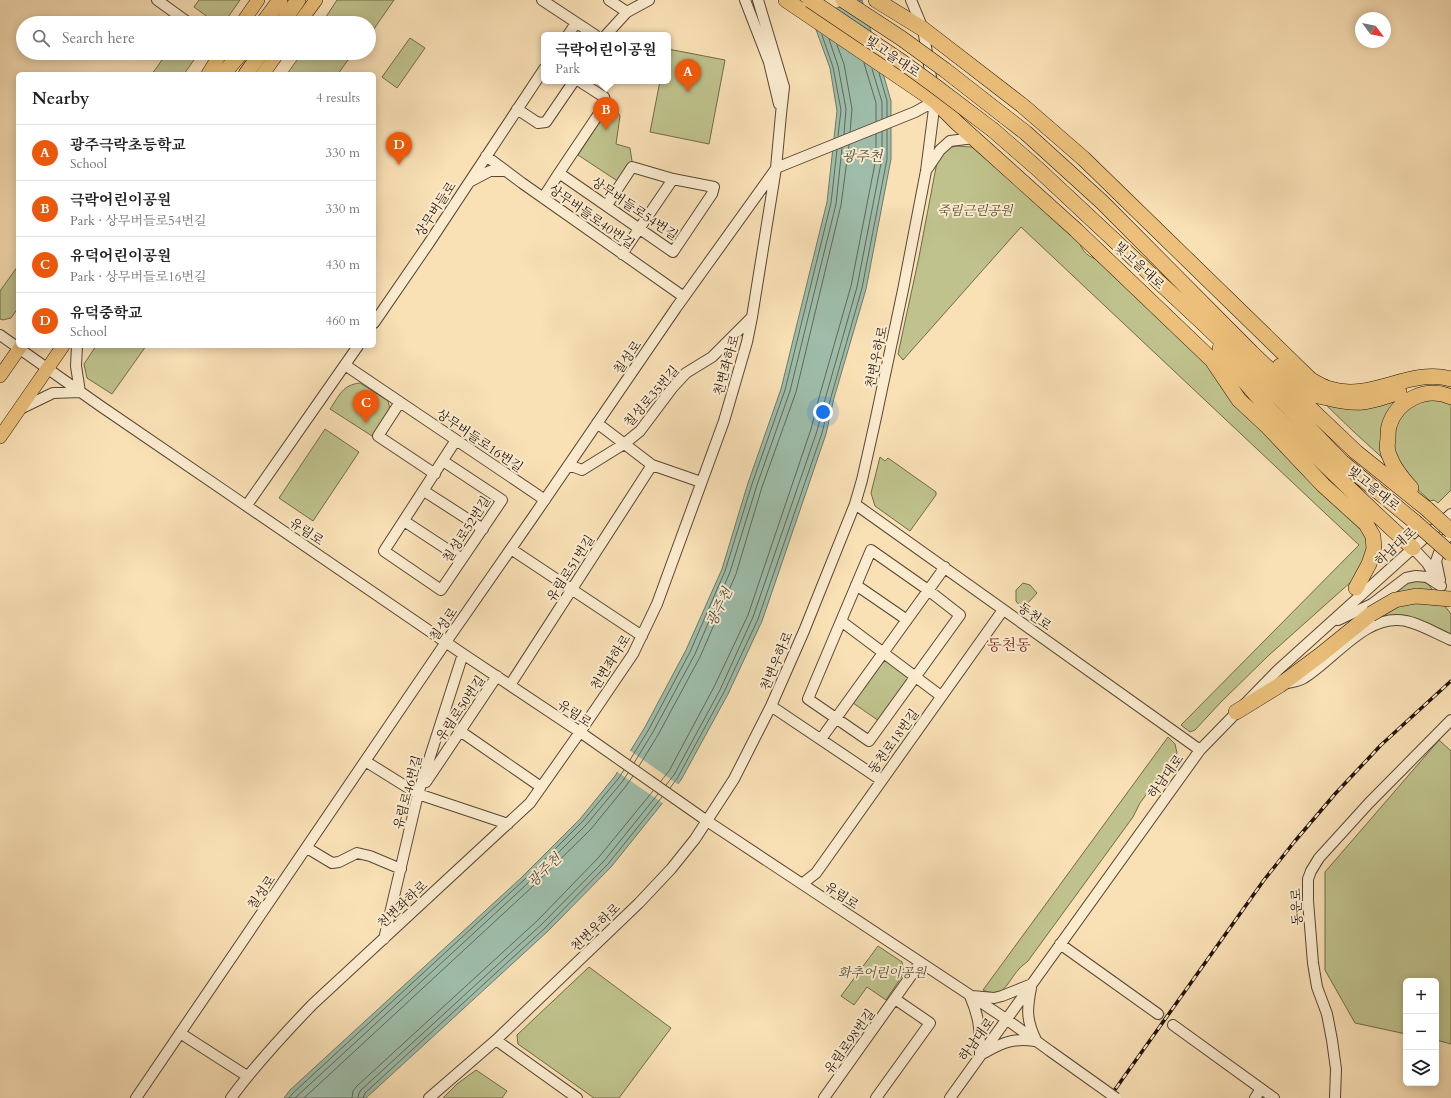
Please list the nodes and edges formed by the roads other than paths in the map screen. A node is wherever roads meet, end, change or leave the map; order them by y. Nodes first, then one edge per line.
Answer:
1 (157, 0) edge
2 (258, 0) edge
3 (280, 0) edge
4 (298, 0) edge
5 (316, 0) edge
6 (542, 0) edge
7 (609, 0) edge
8 (649, 0) edge
9 (745, 0) edge
10 (758, 0) edge
11 (786, 0) edge
12 (810, 0) edge
13 (843, 0) edge
14 (876, 0) edge
15 (911, 0) edge
16 (628, 12) junction
17 (179, 16) edge
18 (247, 16) edge
19 (268, 16) edge
20 (287, 16) edge
21 (304, 16) edge
22 (576, 23) junction
23 (923, 29) junction
24 (570, 32) edge
25 (590, 32) edge
26 (609, 32) edge
27 (217, 60) edge
28 (234, 60) edge
29 (255, 60) edge
30 (273, 60) edge
31 (209, 72) edge
32 (225, 72) edge
33 (247, 72) edge
34 (264, 72) edge
35 (541, 74) edge
36 (980, 74) junction
37 (572, 84) edge
38 (584, 84) edge
39 (935, 101) junction
40 (517, 109) junction
41 (781, 114) junction
42 (974, 138) junction
43 (486, 156) junction
44 (776, 168) junction
45 (505, 171) junction
46 (926, 171) junction
47 (559, 173) junction
48 (673, 179) junction
49 (469, 182) junction
50 (543, 198) junction
51 (607, 205) junction
52 (640, 229) junction
53 (622, 254) junction
54 (684, 297) junction
55 (752, 317) junction
56 (376, 320) edge
57 (1205, 325) junction
58 (0, 335) edge
59 (16, 345) edge
60 (19, 348) edge
61 (21, 348) edge
62 (62, 348) edge
63 (76, 348) edge
64 (357, 348) edge
65 (1252, 353) junction
66 (345, 365) junction
67 (47, 368) junction
68 (0, 376) edge
69 (1451, 379) edge
70 (1451, 389) edge
71 (80, 392) junction
72 (1451, 397) edge
73 (400, 402) junction
74 (19, 409) junction
75 (597, 423) junction
76 (0, 437) edge
77 (456, 440) junction
78 (624, 444) junction
79 (443, 461) junction
80 (569, 464) junction
81 (652, 465) junction
82 (435, 474) junction
83 (700, 482) junction
84 (424, 490) junction
85 (545, 500) junction
86 (855, 504) junction
87 (247, 505) junction
88 (1368, 508) junction
89 (1427, 509) junction
90 (1451, 514) edge
91 (404, 521) junction
92 (483, 529) junction
93 (1451, 532) edge
94 (1413, 548) junction
95 (511, 549) junction
96 (1451, 554) edge
97 (462, 559) junction
98 (945, 567) junction
99 (856, 585) junction
100 (1441, 586) junction
101 (1356, 588) junction
102 (572, 589) junction
103 (928, 590) junction
104 (1451, 600) edge
105 (1003, 610) junction
106 (907, 620) junction
107 (841, 621) junction
108 (1327, 625) junction
109 (642, 636) junction
110 (1451, 640) edge
111 (446, 642) junction
112 (884, 652) junction
113 (463, 654) junction
114 (496, 676) junction
115 (915, 676) junction
116 (510, 685) junction
117 (1280, 685) junction
118 (941, 696) junction
119 (771, 706) junction
120 (1236, 712) junction
121 (835, 718) junction
122 (1451, 720) edge
123 (460, 730) junction
124 (584, 735) junction
125 (821, 739) junction
126 (1200, 750) junction
127 (365, 761) junction
128 (881, 780) junction
129 (541, 787) junction
130 (418, 794) junction
131 (707, 821) junction
132 (508, 824) junction
133 (307, 848) junction
134 (401, 869) junction
135 (802, 884) junction
136 (384, 938) junction
137 (1060, 944) junction
138 (920, 963) junction
139 (1032, 984) junction
140 (970, 996) junction
141 (895, 999) junction
142 (1158, 1014) tunnel mouth
143 (1006, 1020) junction
144 (1173, 1026) tunnel mouth
145 (180, 1033) junction
146 (496, 1040) junction
147 (1037, 1042) junction
148 (980, 1056) junction
149 (247, 1076) junction
150 (1261, 1089) junction
151 (136, 1098) edge
152 (230, 1098) edge
153 (429, 1098) edge
154 (577, 1098) edge
155 (824, 1098) edge
156 (876, 1098) edge
157 (950, 1098) edge
158 (1116, 1098) edge
159 (1255, 1098) edge
160 (1274, 1098) edge
161 (1335, 1098) edge

1 - 17 street
2 - 18 main road
3 - 19 highway
4 - 20 highway
5 - 21 main road
6 - 22 street
7 - 16 street
8 - 16 street
9 - 41 street, 천변좌하로
10 - 41 street, 천변좌하로
11 - 39 highway
12 - 57 highway, 빛고을대로, bridge
13 - 65 highway, 빛고을대로, bridge
14 - 23 highway
15 - 23 street, 천변우하로
16 - 26 street
22 - 24 street
22 - 25 street
23 - 36 highway
23 - 39 street, 천변우하로
27 - 31 main road
28 - 32 highway
29 - 33 highway
30 - 34 main road
35 - 40 street, 상무버들로
36 - 42 highway
36 - 69 highway
37 - 40 street
38 - 47 street
39 - 42 highway
39 - 44 street
39 - 46 street, 천변우하로
40 - 43 street, 상무버들로
41 - 44 street, 천변좌하로
42 - 46 street
42 - 101 highway
43 - 45 street, 상무버들로40번길
43 - 49 street, 상무버들로
44 - 54 street, 칠성로
44 - 55 street, 천변좌하로
45 - 49 street
45 - 50 street, 상무버들로40번길
46 - 86 street, 천변우하로
47 - 50 street
47 - 51 street, 상무버들로54번길
48 - 51 street
48 - 52 street
48 - 52 street, 상무버들로54번길
49 - 56 street, 상무버들로
50 - 53 street, 상무버들로40번길
51 - 52 street, 상무버들로54번길
52 - 53 street
53 - 54 street, 상무버들로40번길
54 - 75 street, 칠성로
55 - 78 street, 칠성로35번길
55 - 83 street, 천변좌하로
57 - 88 highway
57 - 96 highway, 빛고을대로, bridge
58 - 59 street, 유림로
60 - 68 main road
61 - 67 street, 유림로
62 - 67 main road
63 - 71 street
64 - 66 street
65 - 70 highway
65 - 89 highway, 빛고을대로
66 - 73 street, 상무버들로16번길
66 - 87 street
67 - 71 street, 유림로
67 - 74 main road
71 - 74 street
71 - 87 street, 유림로
72 - 89 highway
73 - 77 street, 상무버들로16번길
73 - 82 street
74 - 76 main road
75 - 78 street, 칠성로35번길
75 - 80 street, 칠성로
77 - 79 street
77 - 85 street, 상무버들로16번길
78 - 80 street, 칠성로35번길
78 - 81 street, 칠성로35번길
79 - 82 street
79 - 92 street, 칠성로52번길
80 - 85 street, 칠성로
81 - 83 street, 칠성로35번길
81 - 102 street, 유림로51번길
82 - 84 street
83 - 109 street, 천변좌하로
84 - 91 street
84 - 92 street
85 - 95 street, 칠성로
86 - 98 street, 동천로
86 - 119 street, 천변우하로
87 - 111 street, 유림로
88 - 94 highway
88 - 101 highway
89 - 93 highway, 빛고을대로, bridge
90 - 94 street, 하남대로
91 - 97 street
91 - 97 street, 칠성로52번길
92 - 97 street, 칠성로52번길
93 - 100 street
94 - 100 street
94 - 108 street, 하남대로
95 - 102 street
95 - 111 street, 칠성로
98 - 103 street
98 - 105 street, 동천로
99 - 103 street
99 - 106 street
99 - 107 street
100 - 104 street
100 - 108 street
101 - 108 street
102 - 109 street
102 - 116 street, 유림로51번길
103 - 106 street
103 - 115 street
104 - 117 highway, bridge
105 - 118 street, 동천로18번길
105 - 126 street, 동천로
106 - 112 street
107 - 112 street
107 - 121 street
108 - 120 street, 하남대로
109 - 124 street, 천변좌하로
110 - 117 street
111 - 113 street, 유림로
111 - 127 street, 칠성로
112 - 115 street
112 - 121 street
113 - 114 street, 유림로
113 - 130 street, 유림로46번길
114 - 116 street, 유림로
114 - 123 street, 유림로50번길
115 - 118 street
115 - 121 street
116 - 124 street, 유림로
117 - 120 highway
118 - 128 street, 동천로18번길
119 - 125 street, 천변우하로
119 - 131 street, 천변우하로
120 - 126 street, 하남대로
121 - 125 street
122 - 161 street, 동운로
123 - 129 street
123 - 130 street, 유림로50번길
124 - 129 street, 천변좌하로
124 - 131 street, 유림로
125 - 128 street, 천변우하로
126 - 137 street, 하남대로
127 - 130 street
127 - 133 street, 칠성로
128 - 135 street, 동천로18번길
129 - 132 street, 천변좌하로
130 - 132 street
130 - 134 street, 유림로46번길
131 - 135 street, 유림로
131 - 146 street, 천변우하로
132 - 136 street, 천변좌하로
133 - 134 street
133 - 145 street, 칠성로
134 - 136 street, 유림로46번길
135 - 138 street, 유림로
136 - 149 street, 천변좌하로
137 - 139 street, 하남대로
137 - 142 street
138 - 140 street, 유림로
138 - 141 street, 유림로98번길
139 - 140 street
139 - 143 street, 하남대로
139 - 147 street
140 - 143 street, 유림로
140 - 148 street
141 - 155 street, 유림로98번길
141 - 156 street
143 - 147 street, 유림로
143 - 148 street, 하남대로
144 - 150 street
145 - 149 street
145 - 151 street, 칠성로
146 - 153 street, 천변우하로
146 - 154 street
147 - 148 street
147 - 158 street, 유림로, bridge
148 - 157 street, 하남대로
149 - 152 street, 천변좌하로
150 - 159 street
150 - 160 street

